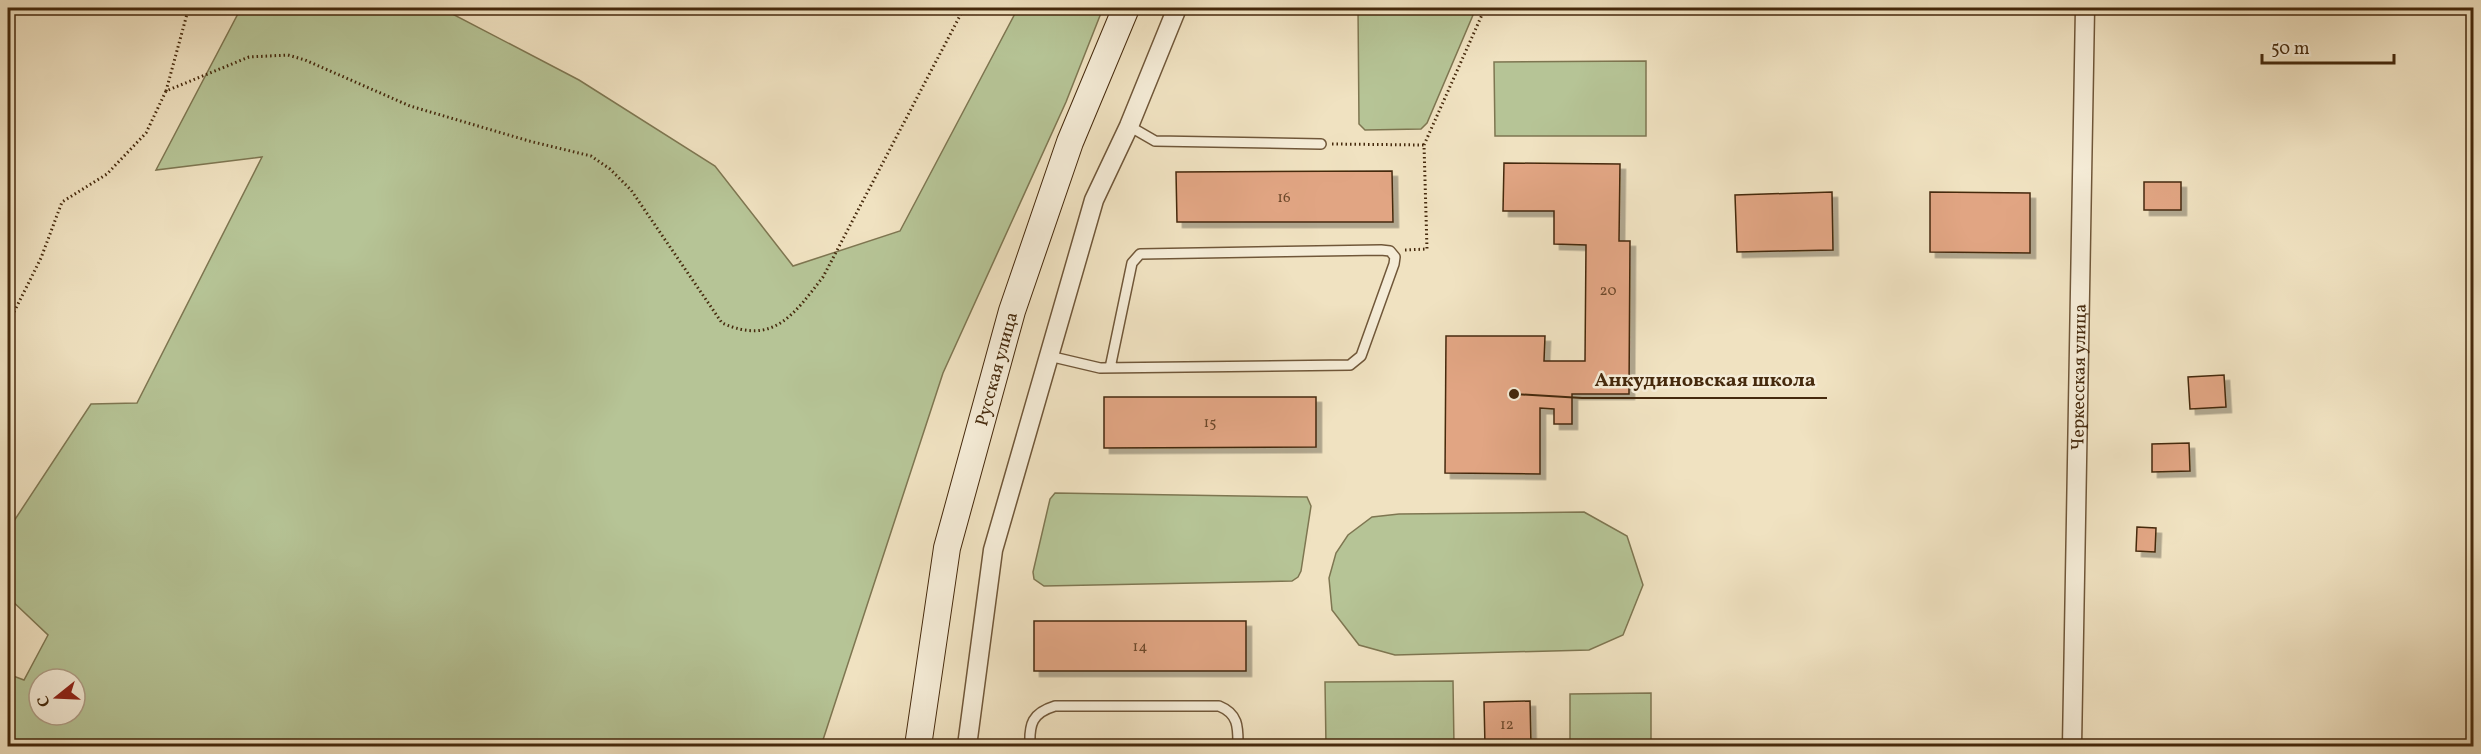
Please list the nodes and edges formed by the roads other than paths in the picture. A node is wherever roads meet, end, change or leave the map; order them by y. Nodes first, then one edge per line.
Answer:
1 (1126, 8) edge
2 (1177, 8) edge
3 (2085, 8) edge
4 (1129, 126) junction
5 (1322, 144) road end
6 (1048, 356) junction
7 (1110, 368) junction
8 (918, 747) edge
9 (967, 747) edge
10 (1030, 747) edge
11 (1238, 747) edge
12 (2072, 747) edge

1 - 8 street, Русская улица
2 - 4 street
3 - 12 street, Черкесская улица
4 - 5 lane
4 - 6 street
6 - 7 lane
6 - 9 street
7 - 7 lane
10 - 11 lane

